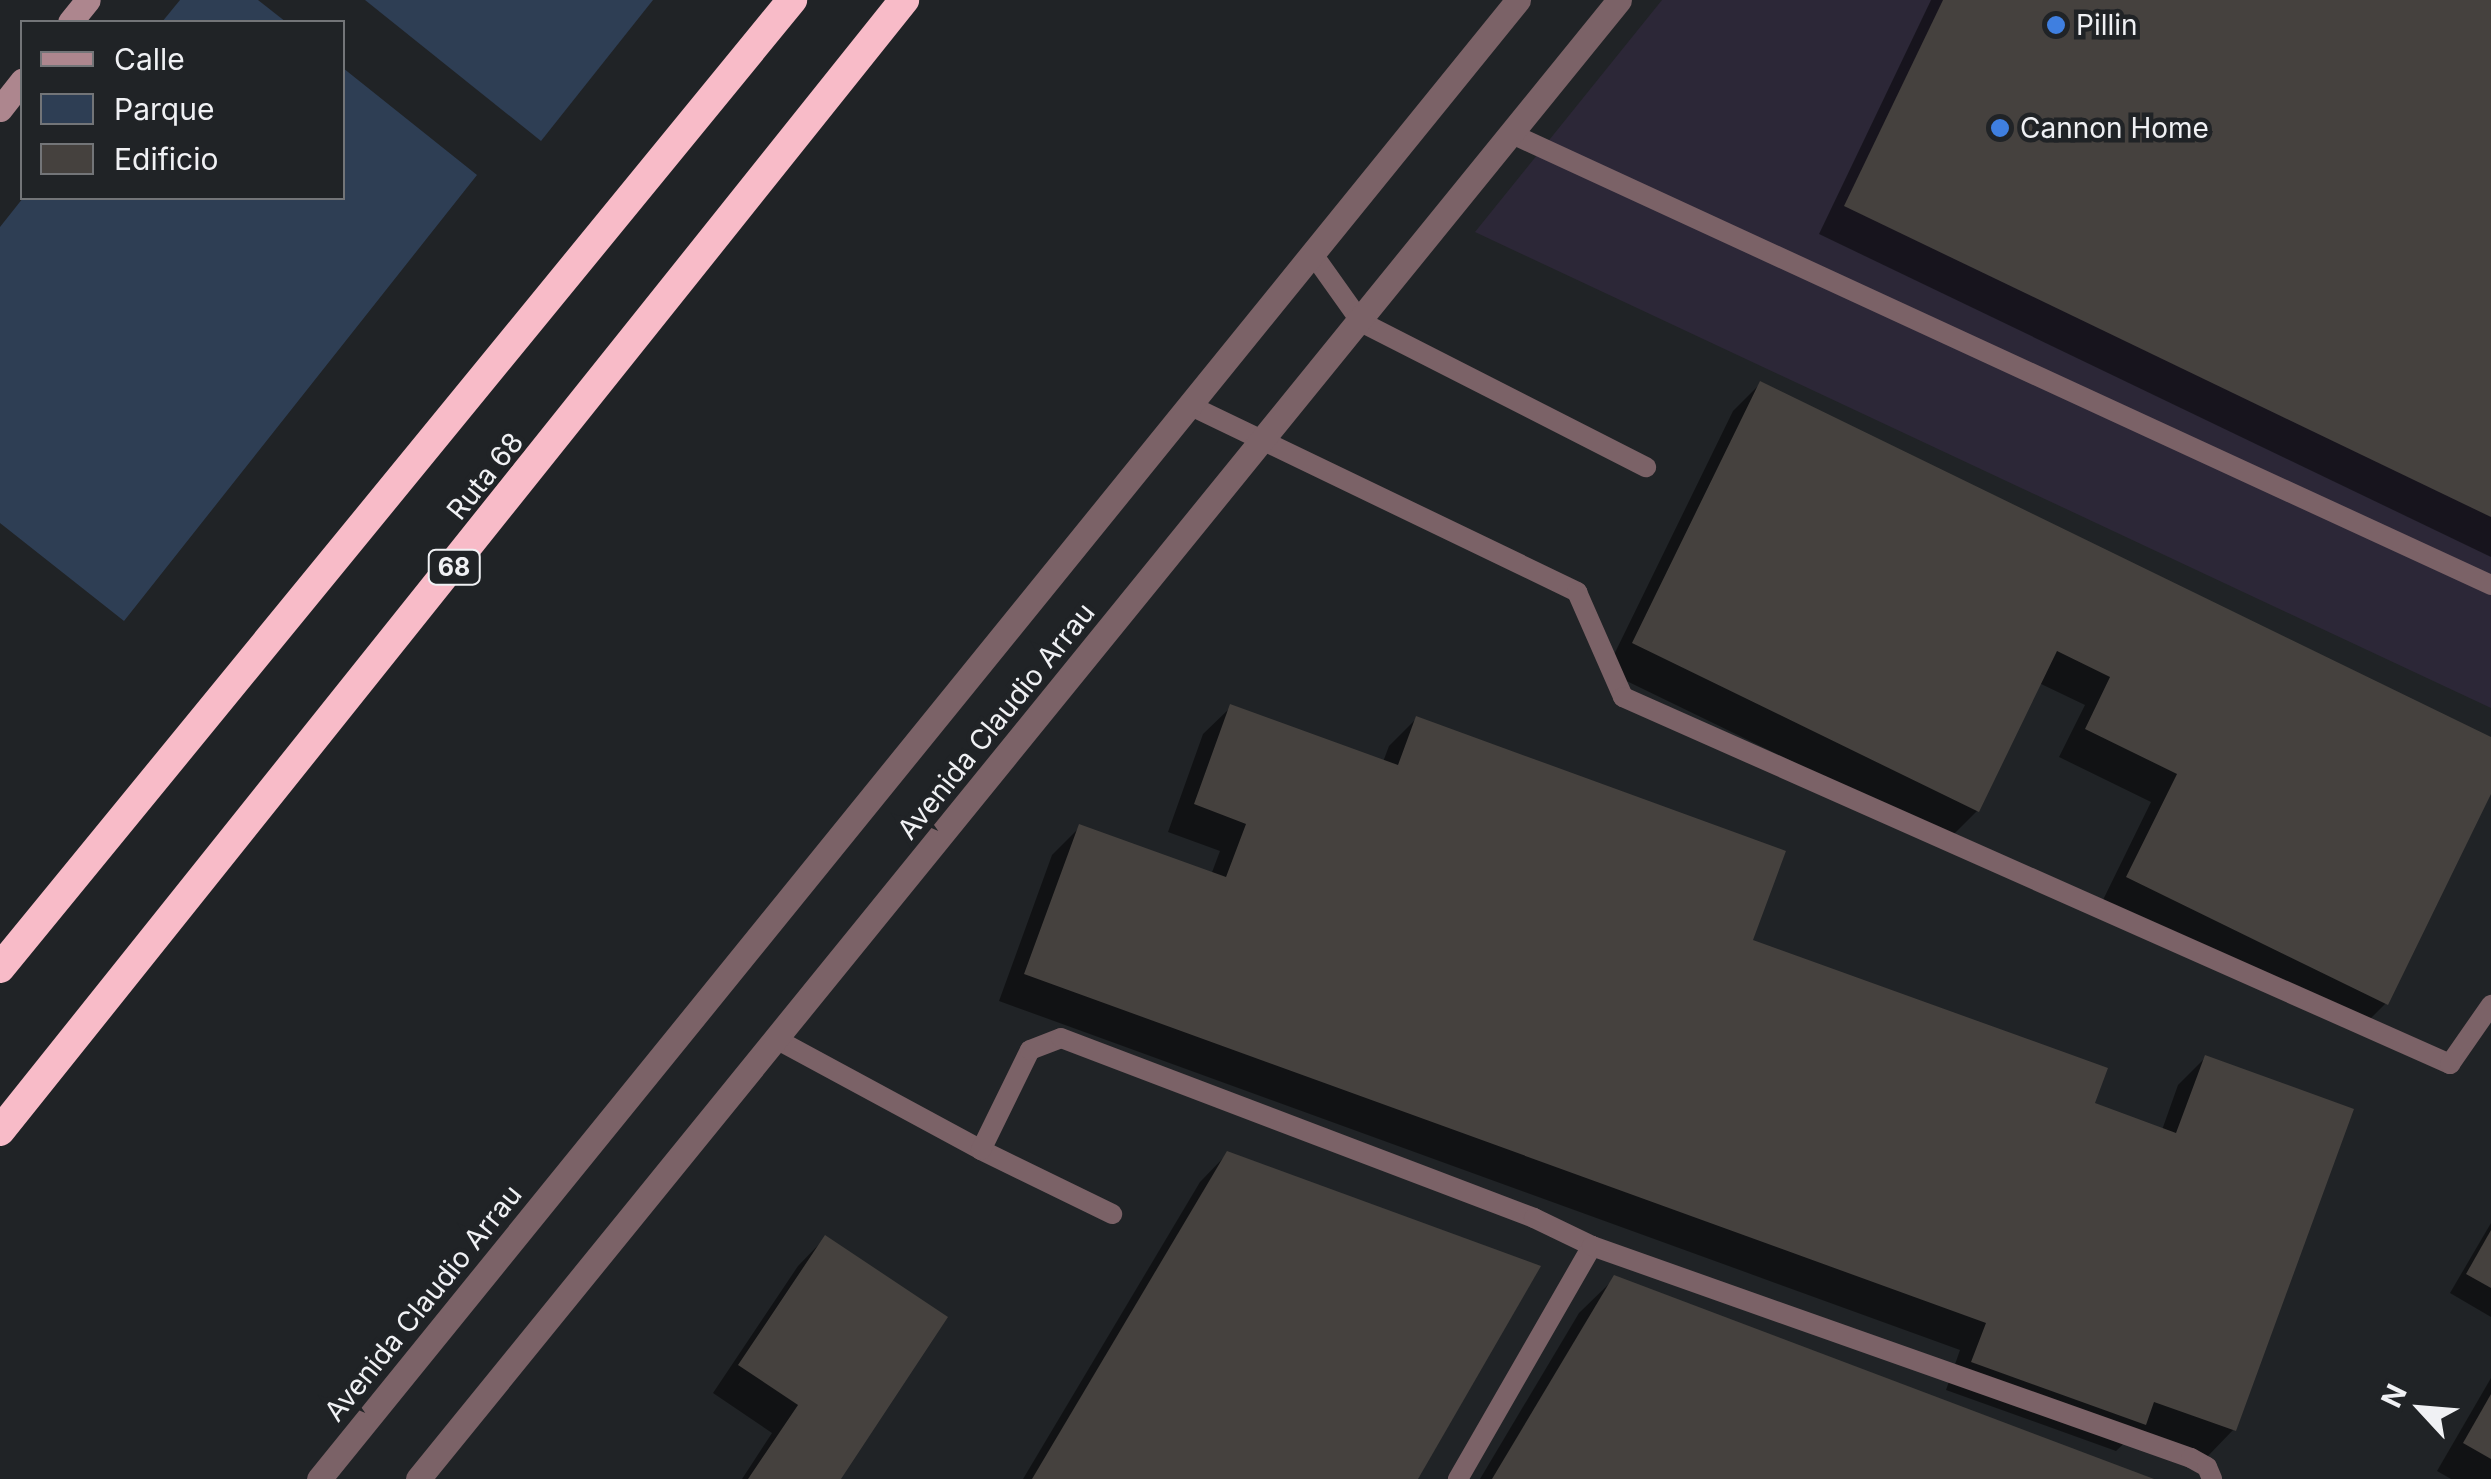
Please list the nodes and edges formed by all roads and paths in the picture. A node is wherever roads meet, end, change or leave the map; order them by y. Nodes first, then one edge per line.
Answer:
1 (88, 0) edge
2 (792, 0) edge
3 (904, 0) edge
4 (1518, 0) edge
5 (1619, 0) edge
6 (72, 20) edge
7 (20, 84) edge
8 (0, 109) edge
9 (1512, 134) junction
10 (1312, 253) junction
11 (1361, 322) junction
12 (1189, 406) junction
13 (1261, 444) junction
14 (1646, 466) dead end
15 (2491, 585) edge
16 (0, 968) edge
17 (2491, 1005) edge
18 (776, 1039) junction
19 (0, 1131) edge
20 (981, 1150) junction
21 (1112, 1214) dead end
22 (1592, 1246) junction
23 (319, 1479) edge
24 (418, 1479) edge
25 (1458, 1479) edge
26 (2212, 1479) edge

1 - 6 main road
2 - 16 highway
3 - 19 highway, Ruta 68 / 68
4 - 10 street, Avenida Claudio Arrau
5 - 9 street, Avenida Claudio Arrau
7 - 8 main road
9 - 11 street, Avenida Claudio Arrau
9 - 15 lane
10 - 11 lane
10 - 12 street, Avenida Claudio Arrau
11 - 13 street, Avenida Claudio Arrau
11 - 14 lane
12 - 13 lane
12 - 23 street, Avenida Claudio Arrau
13 - 17 lane
13 - 18 street, Avenida Claudio Arrau
18 - 20 lane
18 - 24 street, Avenida Claudio Arrau
20 - 21 lane
20 - 22 lane
22 - 25 lane
22 - 26 lane

